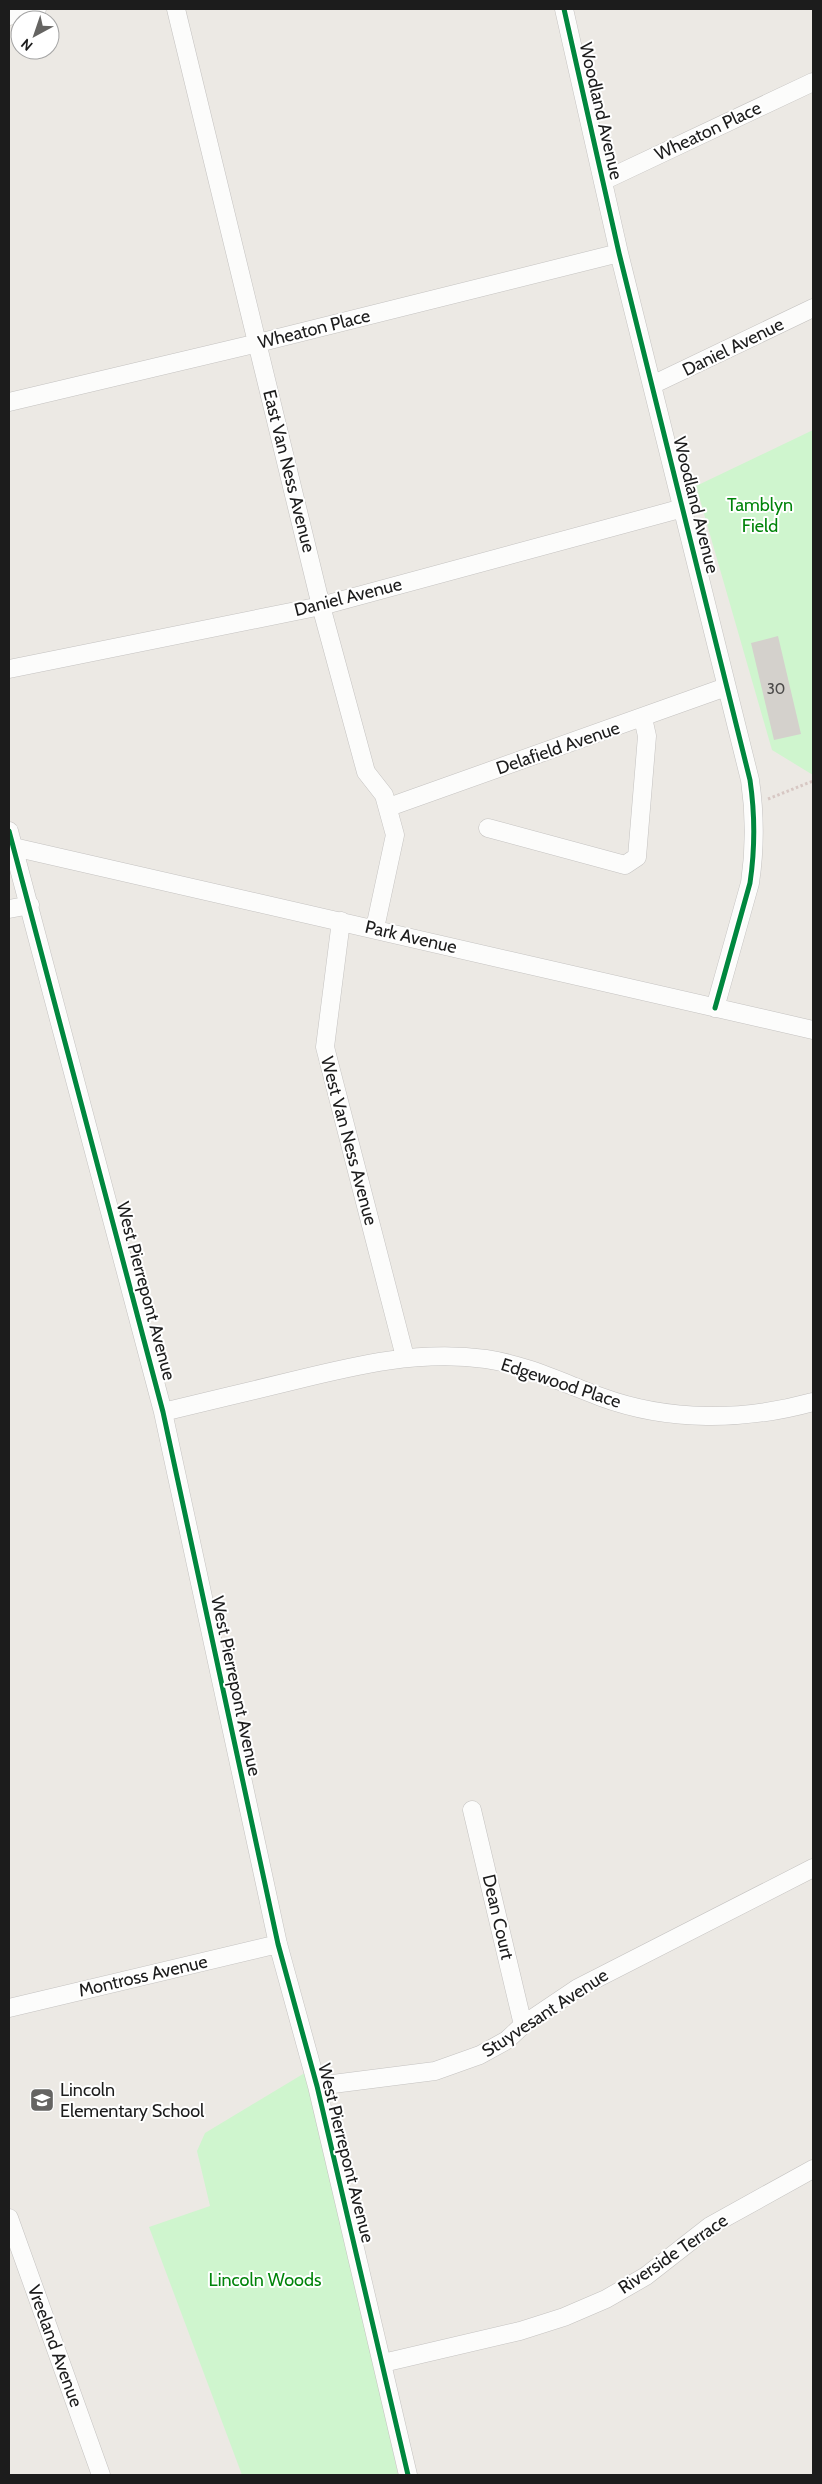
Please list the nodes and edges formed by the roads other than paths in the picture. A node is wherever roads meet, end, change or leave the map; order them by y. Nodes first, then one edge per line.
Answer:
1 (37, 9) edge
2 (176, 9) edge
3 (564, 9) edge
4 (9, 16) edge
5 (813, 82) edge
6 (603, 181) junction
7 (618, 253) junction
8 (813, 308) edge
9 (258, 343) junction
10 (652, 385) junction
11 (9, 402) edge
12 (683, 508) junction
13 (321, 606) junction
14 (9, 669) edge
15 (726, 688) junction
16 (643, 718) junction
17 (389, 807) junction
18 (488, 828) dead end
19 (10, 841) edge
20 (30, 904) junction
21 (9, 909) edge
22 (341, 921) junction
23 (375, 928) junction
24 (715, 1008) junction
25 (813, 1030) edge
26 (405, 1357) junction
27 (813, 1402) edge
28 (163, 1412) junction
29 (472, 1810) dead end
30 (813, 1868) edge
31 (278, 1944) junction
32 (9, 2008) edge
33 (523, 2025) junction
34 (317, 2086) junction
35 (813, 2168) edge
36 (9, 2218) edge
37 (382, 2363) junction
38 (101, 2475) edge
39 (408, 2475) edge

1 - 4 street
2 - 9 street, East Van Ness Avenue
3 - 6 street, Woodland Avenue
5 - 6 street, Wheaton Place
6 - 7 street, Woodland Avenue
7 - 9 street, Wheaton Place
7 - 10 street, Woodland Avenue
8 - 10 street, Daniel Avenue
9 - 11 street, Wheaton Place
9 - 13 street, East Van Ness Avenue
10 - 12 street, Woodland Avenue
12 - 13 street, Daniel Avenue
12 - 15 street, Woodland Avenue
13 - 14 street, Daniel Avenue
13 - 17 street, East Van Ness Avenue
15 - 16 street, Delafield Avenue
15 - 24 street, Woodland Avenue
16 - 17 street, Delafield Avenue
16 - 18 street
17 - 23 street, East Van Ness Avenue
19 - 20 street, West Pierrepont Avenue
19 - 22 street, Park Avenue
20 - 21 street
20 - 28 street, West Pierrepont Avenue
22 - 23 street, Park Avenue
22 - 26 street, West Van Ness Avenue
23 - 24 street, Park Avenue
24 - 25 street, Park Avenue
26 - 27 street, Edgewood Place
26 - 28 street, Edgewood Place
28 - 31 street, West Pierrepont Avenue
29 - 33 street, Dean Court
30 - 33 street, Stuyvesant Avenue
31 - 32 street, Montross Avenue
31 - 34 street, West Pierrepont Avenue
33 - 34 street, Stuyvesant Avenue
34 - 37 street, West Pierrepont Avenue
35 - 37 street, Riverside Terrace
36 - 38 street, Vreeland Avenue
37 - 39 street, West Pierrepont Avenue

